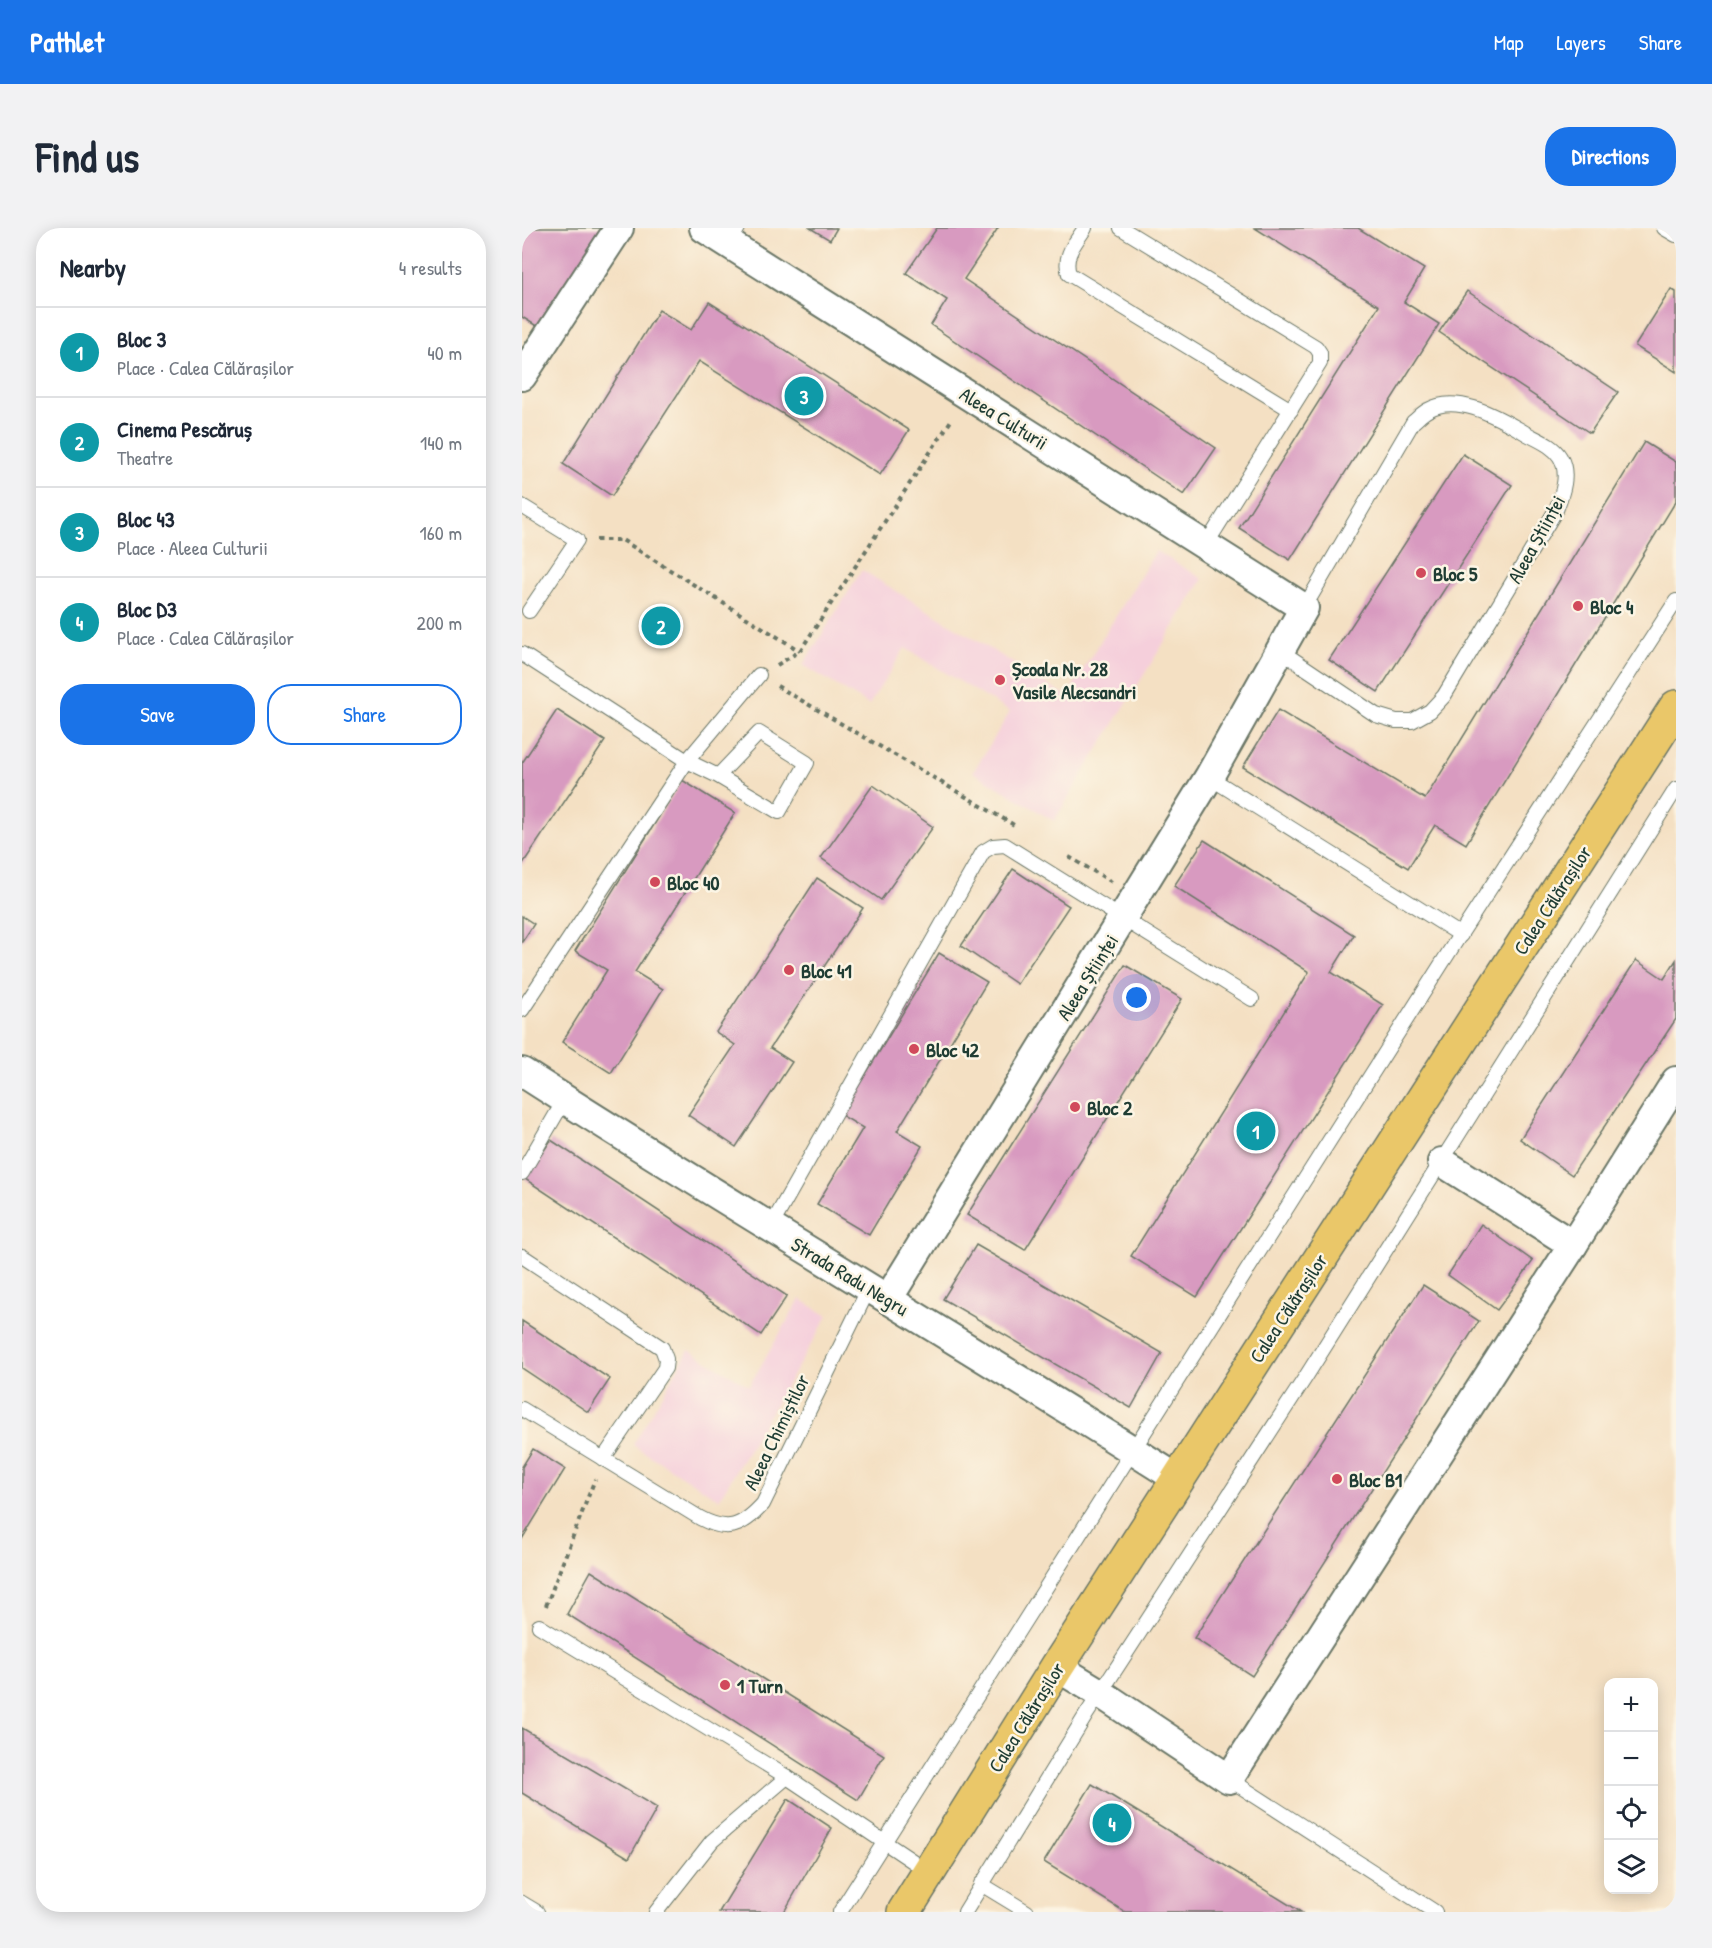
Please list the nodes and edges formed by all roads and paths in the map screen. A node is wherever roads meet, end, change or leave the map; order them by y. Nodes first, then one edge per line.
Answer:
1 (619, 228) edge
2 (704, 228) edge
3 (1085, 228) edge
4 (1121, 228) edge
5 (1664, 228) edge
6 (1676, 235) edge
7 (734, 236) edge
8 (522, 376) edge
9 (968, 396) junction
10 (1291, 410) junction
11 (522, 506) edge
12 (577, 540) junction
13 (1205, 546) junction
14 (1676, 601) edge
15 (1304, 608) junction
16 (528, 611) dead end
17 (1279, 650) junction
18 (800, 651) junction
19 (522, 654) edge
20 (759, 675) junction
21 (1676, 707) edge
22 (687, 761) junction
23 (718, 776) junction
24 (1209, 777) junction
25 (1676, 789) edge
26 (1024, 831) dead end
27 (1065, 855) dead end
28 (1129, 908) junction
29 (1461, 935) junction
30 (1252, 999) dead end
31 (522, 1010) edge
32 (522, 1072) edge
33 (1676, 1081) edge
34 (565, 1099) junction
35 (1442, 1162) junction
36 (522, 1173) edge
37 (770, 1228) junction
38 (1573, 1245) junction
39 (522, 1256) edge
40 (879, 1293) junction
41 (522, 1409) edge
42 (1132, 1450) junction
43 (603, 1459) junction
44 (1178, 1479) junction
45 (539, 1626) joint
46 (1057, 1667) junction
47 (1100, 1693) junction
48 (787, 1778) junction
49 (1229, 1779) junction
50 (884, 1841) junction
51 (929, 1872) junction
52 (981, 1884) junction
53 (522, 1903) edge
54 (537, 1912) edge
55 (656, 1912) edge
56 (840, 1912) edge
57 (904, 1912) edge
58 (965, 1912) edge
59 (1027, 1912) edge
60 (1435, 1912) edge

1 - 8 street
2 - 7 street, Aleea Culturii
3 - 10 lane
4 - 10 lane
5 - 6 lane
7 - 9 street, Aleea Culturii
9 - 13 street, Aleea Culturii
9 - 18 path
10 - 13 lane
11 - 12 lane
12 - 16 lane
12 - 18 path
13 - 15 street, Aleea Culturii
14 - 29 lane
15 - 17 street, Aleea Științei
15 - 17 lane, Aleea Științei
17 - 24 street, Aleea Științei
18 - 20 path
19 - 22 lane
20 - 22 lane
20 - 26 path
21 - 44 main road, Calea Călărașilor
22 - 23 lane
22 - 31 lane
23 - 23 lane
24 - 28 street, Aleea Științei
24 - 29 lane
25 - 35 lane
27 - 28 path
28 - 30 lane
28 - 37 lane
28 - 40 street, Aleea Științei
29 - 42 lane
32 - 34 street, Strada Radu Negru
33 - 38 street
34 - 36 lane
34 - 37 street, Strada Radu Negru
35 - 38 street
35 - 47 lane
37 - 40 street, Strada Radu Negru
38 - 49 street
39 - 43 lane
40 - 42 street, Strada Radu Negru
40 - 43 lane, Aleea Chimiștilor
41 - 43 lane, Aleea Chimiștilor
42 - 44 street, Strada Radu Negru
42 - 50 lane
43 - 45 path
44 - 46 main road, Calea Călărașilor
45 - 48 lane
46 - 47 street
46 - 51 main road, Calea Călărașilor
47 - 49 street
47 - 52 lane
48 - 50 lane
48 - 55 lane
49 - 60 lane
50 - 51 lane
50 - 56 lane
51 - 57 main road, Calea Călărașilor
52 - 58 lane
52 - 59 lane
53 - 54 lane

